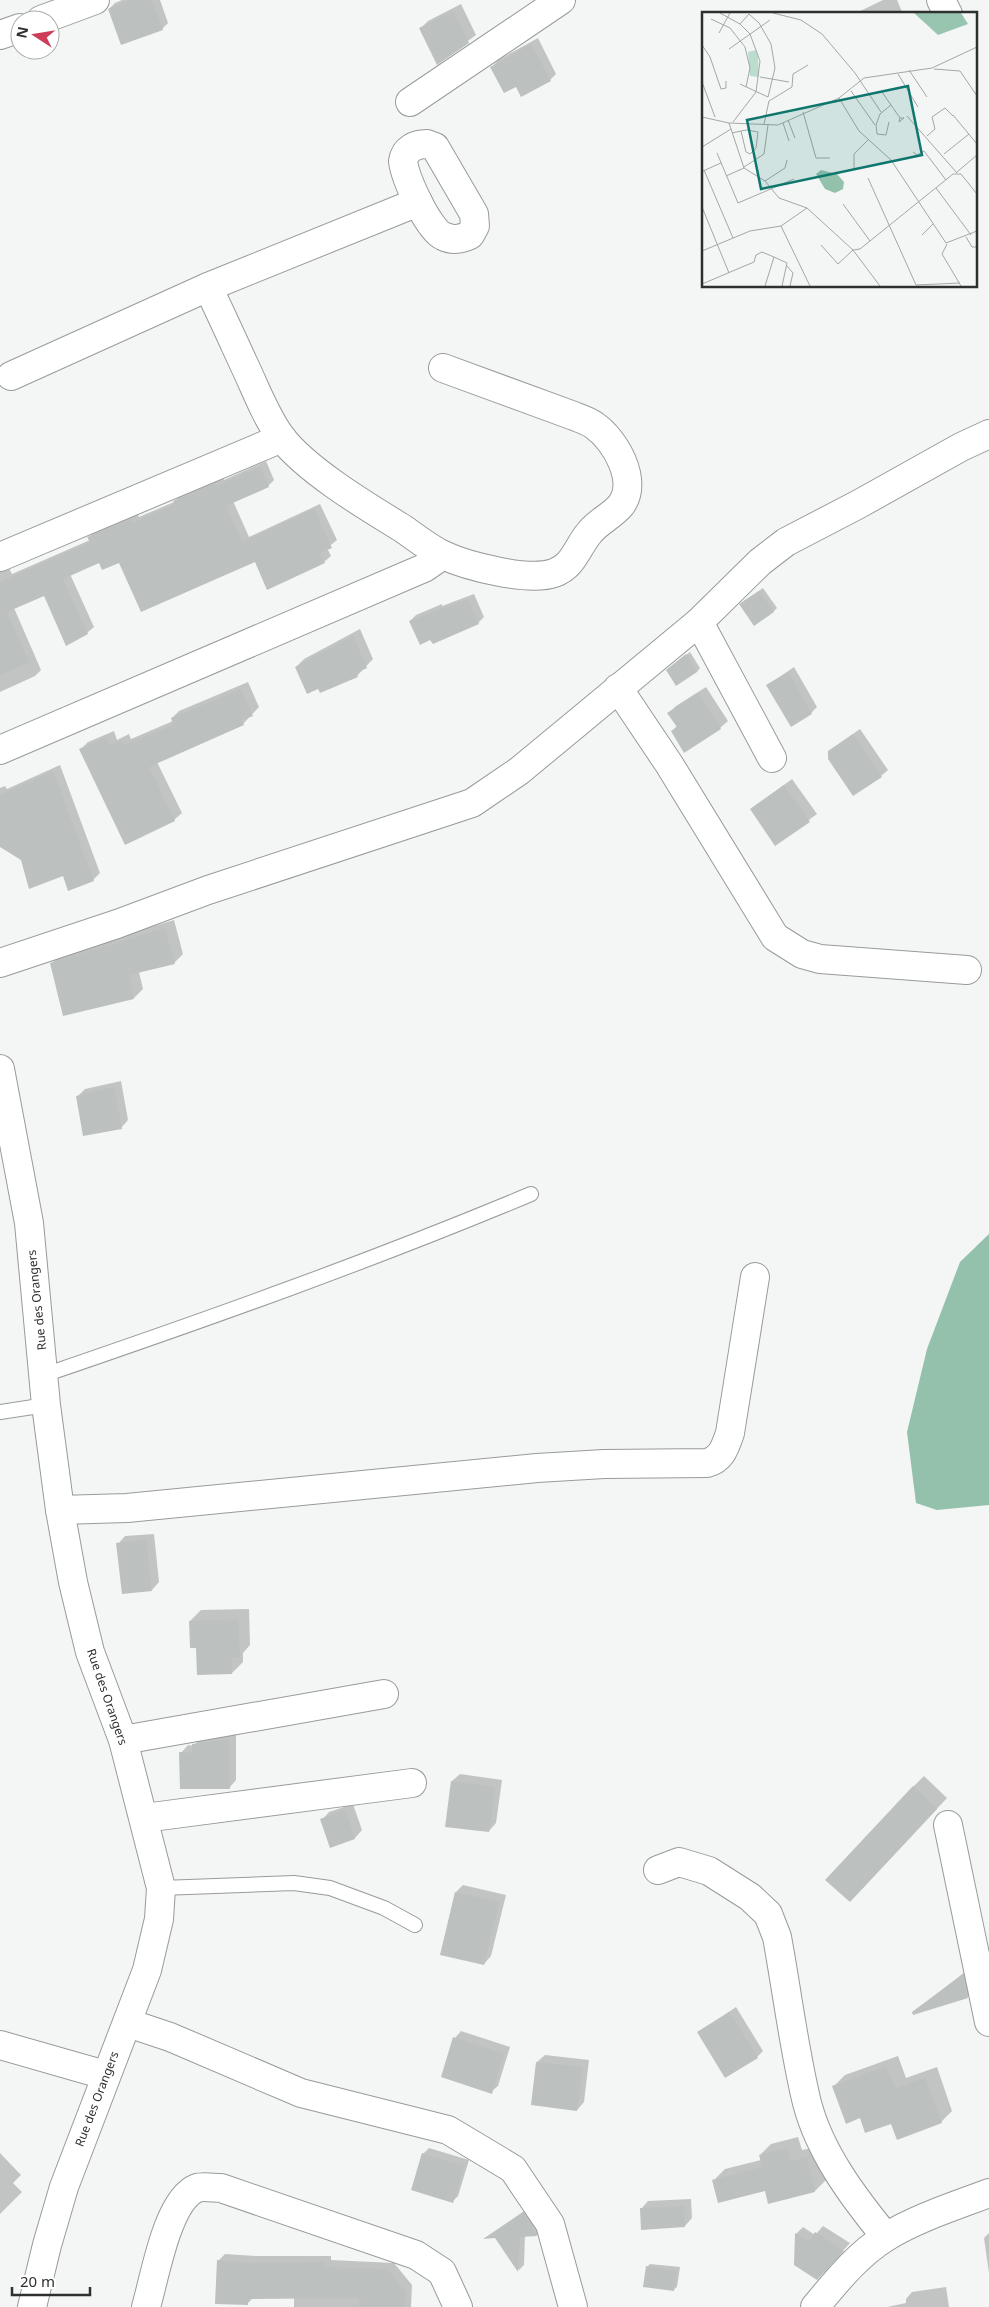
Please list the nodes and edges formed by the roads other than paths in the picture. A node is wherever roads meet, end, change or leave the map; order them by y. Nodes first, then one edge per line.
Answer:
1 (95, 0) edge
2 (561, 0) edge
3 (941, 0) edge
4 (947, 12) edge
5 (60, 13) edge
6 (410, 102) dead end
7 (418, 202) dead end
8 (208, 288) junction
9 (443, 368) dead end
10 (11, 376) dead end
11 (989, 434) edge
12 (282, 438) junction
13 (443, 555) junction
14 (0, 557) edge
15 (699, 622) junction
16 (618, 688) junction
17 (0, 750) edge
18 (772, 758) dead end
19 (0, 962) edge
20 (967, 970) dead end
21 (0, 1069) edge
22 (531, 1194) dead end
23 (755, 1277) dead end
24 (44, 1375) junction
25 (46, 1405) junction
26 (0, 1412) edge
27 (60, 1510) junction
28 (384, 1694) dead end
29 (123, 1740) junction
30 (412, 1783) dead end
31 (144, 1818) junction
32 (948, 1825) dead end
33 (658, 1870) dead end
34 (161, 1888) junction
35 (415, 1925) dead end
36 (989, 2022) edge
37 (128, 2023) junction
38 (0, 2045) edge
39 (105, 2074) junction
40 (989, 2193) edge
41 (886, 2237) junction
42 (32, 2307) edge
43 (146, 2307) edge
44 (458, 2307) edge
45 (573, 2307) edge
46 (814, 2307) edge

1 - 5 street
2 - 6 street
3 - 4 street
7 - 8 street
8 - 10 street
8 - 12 street
9 - 13 street
11 - 15 street
12 - 13 street
12 - 14 street
13 - 17 street
15 - 16 street
15 - 18 street
16 - 19 street
16 - 20 street
21 - 24 street, Rue des Orangers
22 - 24 lane
23 - 27 street
24 - 25 street, Rue des Orangers
25 - 26 lane
25 - 27 street, Rue des Orangers
27 - 29 street, Rue des Orangers
28 - 29 street
29 - 31 street, Rue des Orangers
30 - 31 street
31 - 34 street, Rue des Orangers
32 - 36 street
33 - 41 street
34 - 35 lane
34 - 37 street, Rue des Orangers
37 - 39 street, Rue des Orangers
37 - 45 street
38 - 39 street
39 - 42 street, Rue des Orangers
40 - 41 street
41 - 46 street
43 - 44 street

